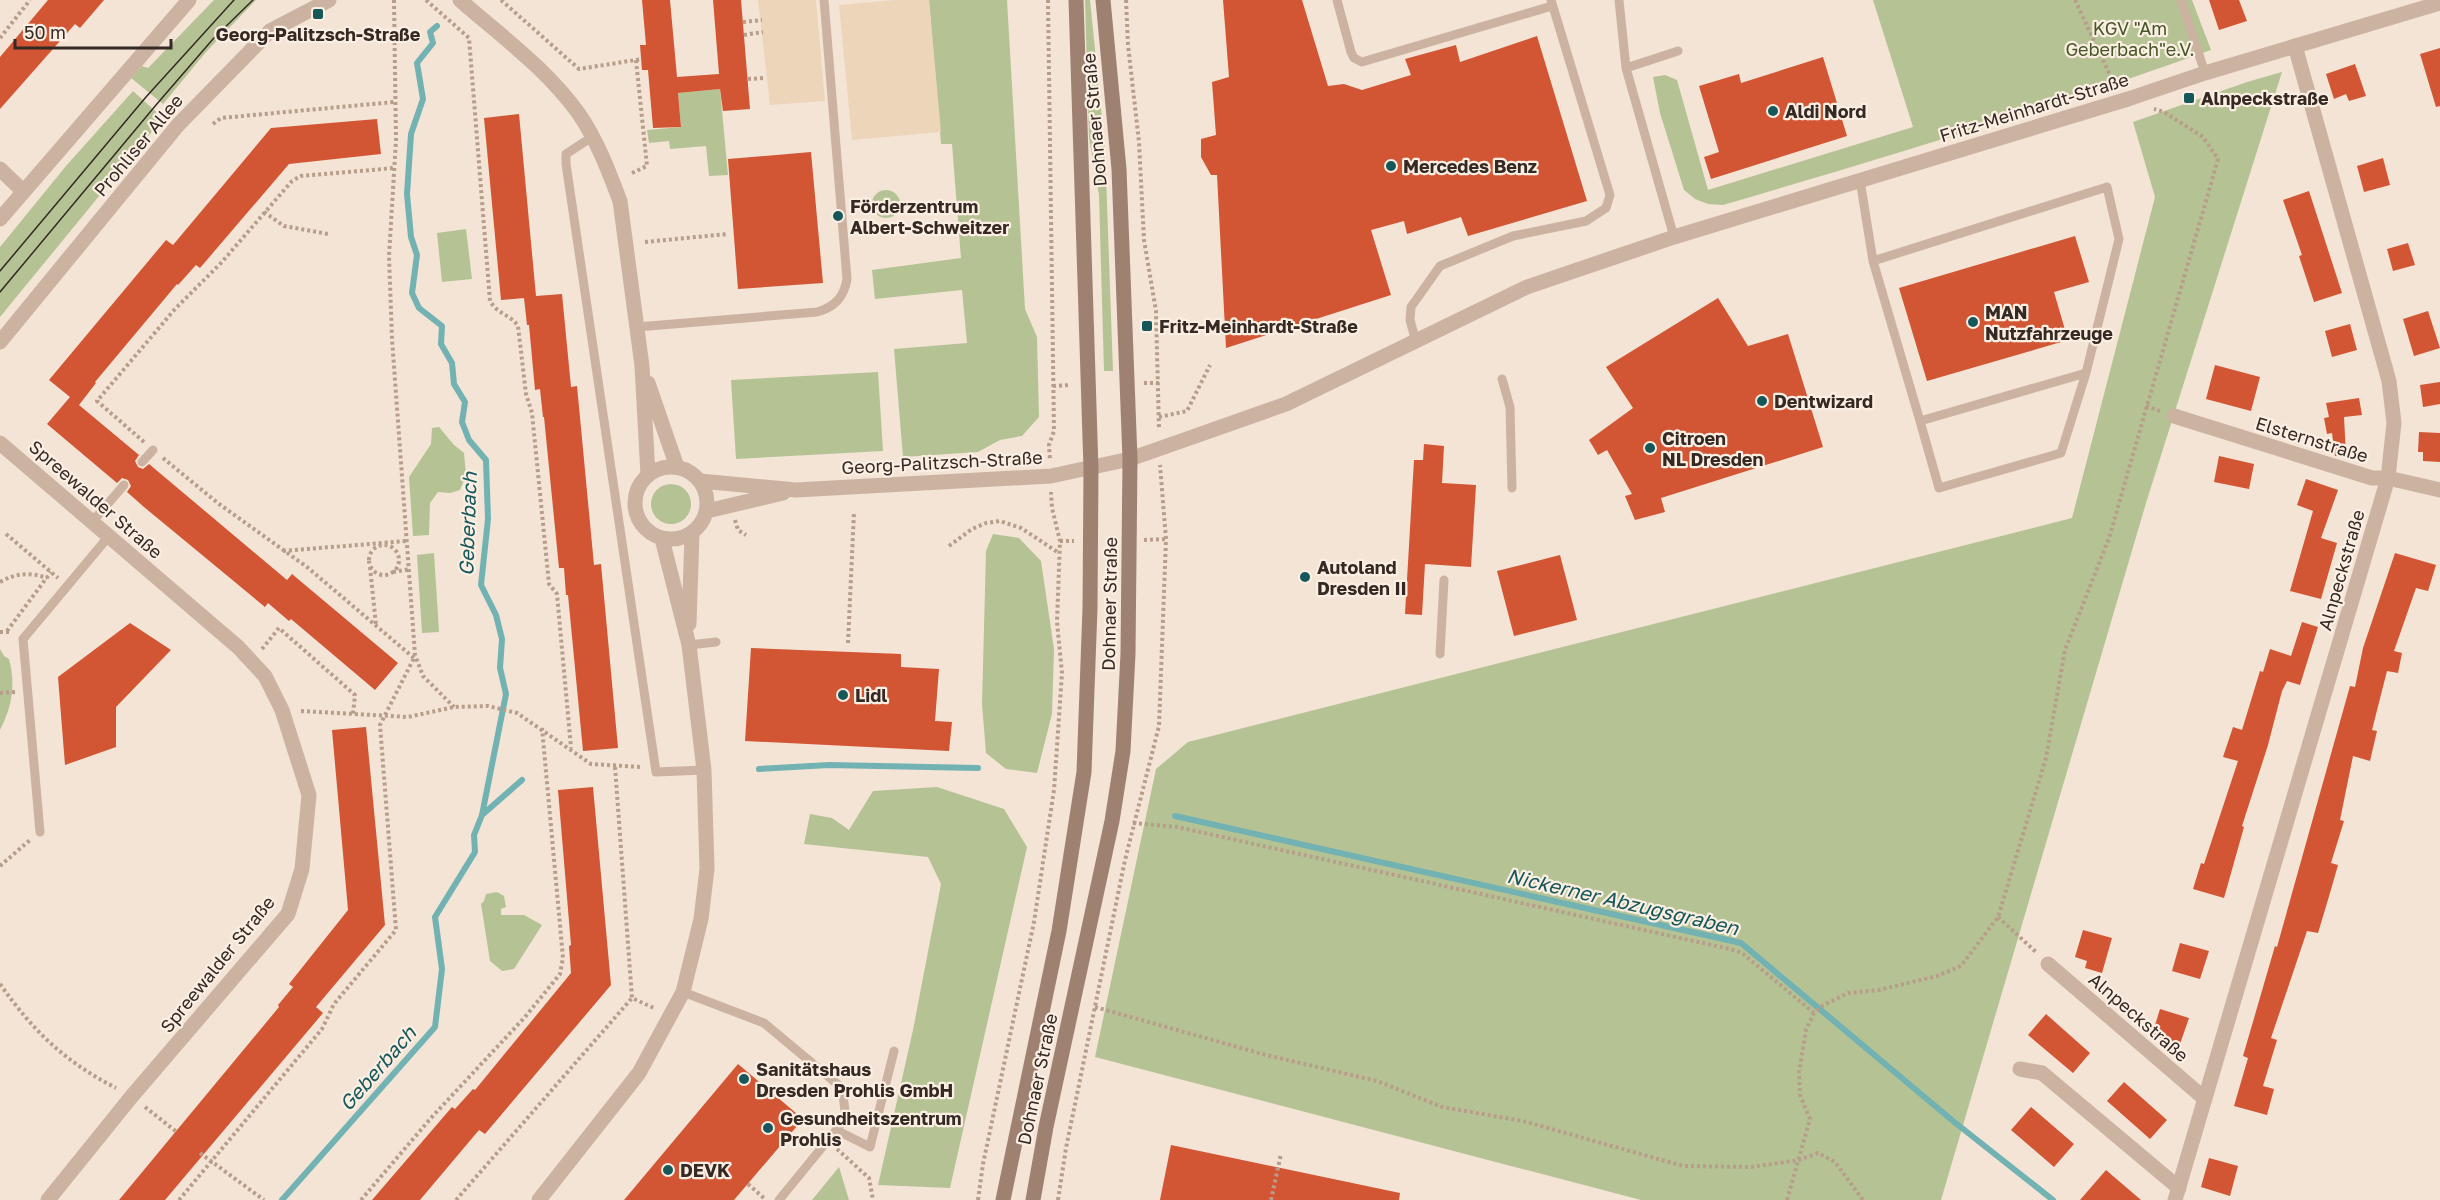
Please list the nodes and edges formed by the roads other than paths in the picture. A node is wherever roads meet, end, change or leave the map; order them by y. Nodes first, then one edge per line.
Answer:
1 (189, 0) edge
2 (329, 0) edge
3 (460, 0) edge
4 (824, 0) edge
5 (1076, 0) edge
6 (1103, 0) edge
7 (1337, 0) edge
8 (1618, 0) edge
9 (2181, 0) edge
10 (1551, 3) edge
11 (2440, 3) edge
12 (2295, 46) junction
13 (1678, 51) dead end
14 (1626, 68) junction
15 (2205, 73) junction
16 (592, 137) junction
17 (0, 170) edge
18 (1860, 180) junction
19 (23, 191) junction
20 (0, 219) edge
21 (1674, 237) junction
22 (1873, 261) junction
23 (637, 327) junction
24 (0, 342) edge
25 (1416, 342) junction
26 (642, 366) junction
27 (2086, 373) junction
28 (1502, 379) dead end
29 (2174, 416) dead end
30 (1920, 421) junction
31 (0, 443) edge
32 (153, 450) road end
33 (1130, 459) junction
34 (142, 462) dead end
35 (677, 467) junction
36 (1090, 469) junction
37 (648, 476) junction
38 (2388, 478) junction
39 (700, 482) junction
40 (124, 485) dead end
41 (1512, 488) dead end
42 (796, 490) junction
43 (2440, 490) edge
44 (707, 511) junction
45 (92, 522) junction
46 (692, 534) junction
47 (109, 536) junction
48 (662, 539) junction
49 (1444, 580) dead end
50 (716, 642) dead end
51 (689, 645) junction
52 (1440, 654) dead end
53 (704, 770) junction
54 (40, 832) road end
55 (2048, 964) road end
56 (683, 992) junction
57 (894, 1051) dead end
58 (2020, 1069) dead end
59 (2205, 1099) junction
60 (836, 1130) junction
61 (2177, 1194) edge
62 (48, 1200) edge
63 (539, 1200) edge
64 (779, 1200) edge
65 (1003, 1200) edge
66 (1033, 1200) edge

1 - 19 street
2 - 24 street, Prohliser Allee
3 - 16 street
4 - 23 lane
5 - 36 main road, Dohnaer Straße
6 - 33 main road, Dohnaer Straße
7 - 10 lane
8 - 14 lane
9 - 15 lane
10 - 25 lane
11 - 12 street, Fritz-Meinhardt-Straße
12 - 15 street, Fritz-Meinhardt-Straße
12 - 38 street, Alnpeckstraße
13 - 14 lane
14 - 21 lane
15 - 18 street, Fritz-Meinhardt-Straße
16 - 23 street
16 - 53 lane
17 - 19 street
18 - 21 street, Fritz-Meinhardt-Straße
18 - 22 lane
19 - 20 street
21 - 25 street, Fritz-Meinhardt-Straße
22 - 27 lane
22 - 30 lane
23 - 26 street
25 - 33 street, Fritz-Meinhardt-Straße
26 - 35 street
26 - 37 street
27 - 30 lane
27 - 30 lane
28 - 41 lane
29 - 38 street, Elsternstraße
31 - 45 street, Spreewalder Straße
32 - 34 lane
33 - 36 street, Fritz-Meinhardt-Straße
33 - 66 main road, Dohnaer Straße
35 - 37 street
35 - 39 street, Georg-Palitzsch-Straße
36 - 42 street, Georg-Palitzsch-Straße
36 - 65 main road, Dohnaer Straße
37 - 48 street
38 - 43 street, Elsternstraße
38 - 59 street, Alnpeckstraße
39 - 42 street, Georg-Palitzsch-Straße
39 - 44 street
40 - 45 lane
42 - 44 street, Georg-Palitzsch-Straße
44 - 46 street
45 - 47 street, Spreewalder Straße
46 - 48 street
46 - 51 street
47 - 54 lane
47 - 62 street, Spreewalder Straße
48 - 51 street
49 - 52 lane
50 - 51 lane
51 - 53 street
53 - 56 street
55 - 59 street, Alnpeckstraße
56 - 60 lane
56 - 63 street
57 - 60 lane
58 - 61 street, Alnpeckstraße
59 - 61 street, Alnpeckstraße
60 - 64 lane

